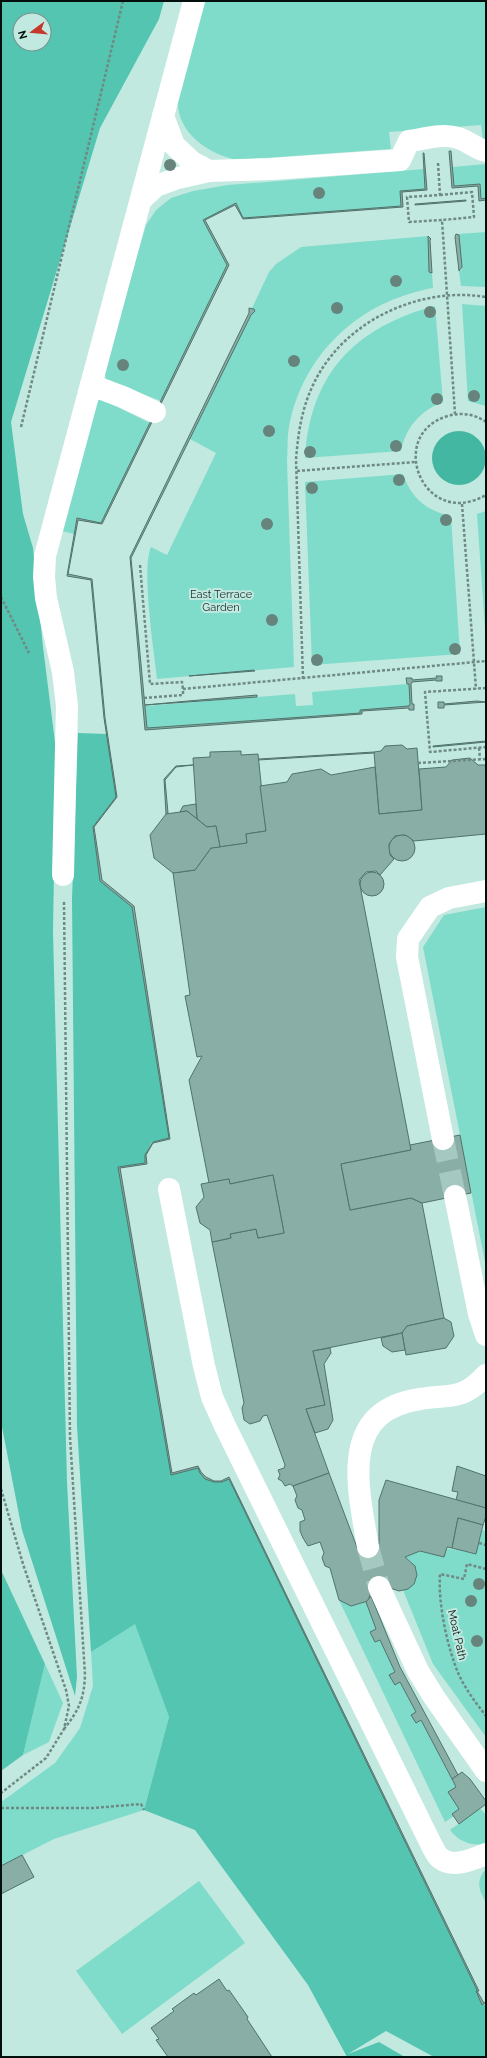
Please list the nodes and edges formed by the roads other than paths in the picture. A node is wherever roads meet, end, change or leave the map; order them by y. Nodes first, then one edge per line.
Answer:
1 (194, 1) edge
2 (163, 116) junction
3 (486, 152) edge
4 (209, 171) junction
5 (141, 200) junction
6 (91, 385) junction
7 (155, 412) dead end
8 (63, 875) road end
9 (486, 890) edge
10 (443, 1139) tunnel mouth
11 (169, 1189) dead end
12 (455, 1196) tunnel mouth
13 (486, 1335) edge
14 (486, 1375) edge
15 (368, 1547) tunnel mouth
16 (379, 1586) tunnel mouth
17 (486, 1771) edge
18 (486, 1854) edge

1 - 2 lane
2 - 4 lane
2 - 5 lane
3 - 4 lane
4 - 5 lane
5 - 6 lane
6 - 7 lane
6 - 8 lane
9 - 10 lane
11 - 18 lane
12 - 13 lane
14 - 15 lane
16 - 17 lane

